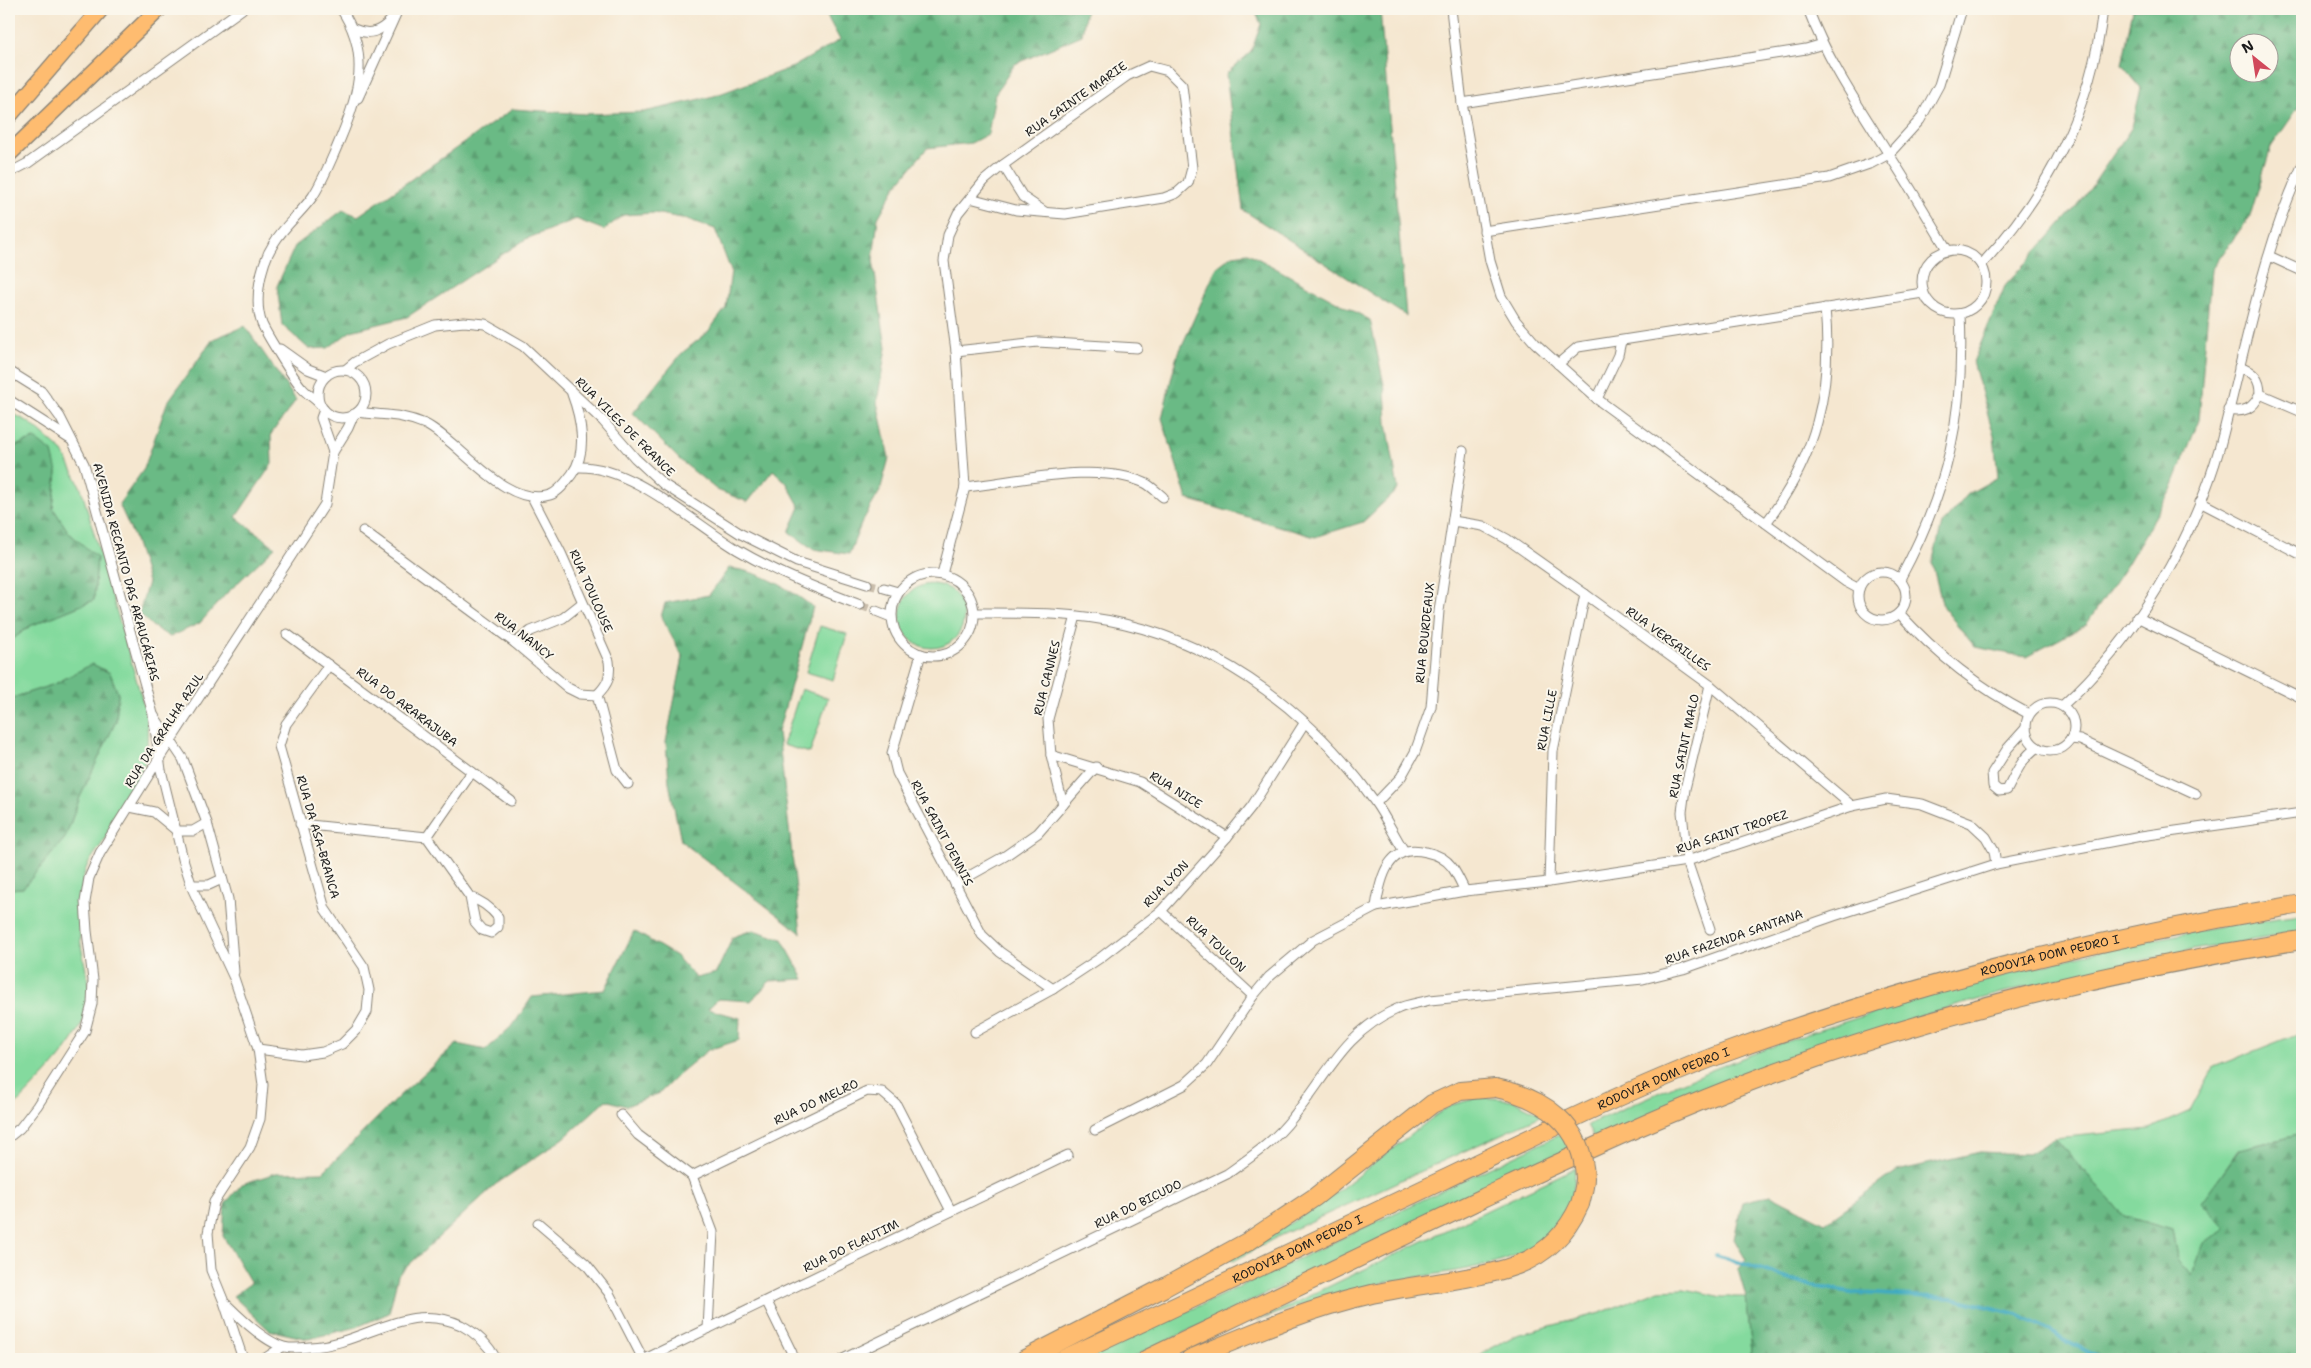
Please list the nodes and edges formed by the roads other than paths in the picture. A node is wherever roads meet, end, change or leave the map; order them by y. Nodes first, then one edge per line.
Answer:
1 (101, 9) edge
2 (159, 9) edge
3 (242, 9) edge
4 (341, 9) edge
5 (1451, 9) edge
6 (1808, 9) edge
7 (1962, 9) edge
8 (2103, 9) edge
9 (397, 12) edge
10 (354, 29) junction
11 (1823, 44) junction
12 (1462, 103) junction
13 (355, 105) junction
14 (9, 116) edge
15 (9, 154) edge
16 (1889, 154) junction
17 (1003, 165) junction
18 (2302, 166) edge
19 (9, 173) edge
20 (970, 198) junction
21 (1048, 214) junction
22 (1484, 231) junction
23 (1948, 251) junction
24 (2269, 256) junction
25 (1981, 265) junction
26 (2302, 270) edge
27 (1923, 292) junction
28 (1825, 308) junction
29 (1960, 314) junction
30 (1621, 341) junction
31 (276, 346) junction
32 (1138, 348) dead end
33 (956, 351) junction
34 (1558, 364) junction
35 (2239, 367) junction
36 (345, 370) junction
37 (9, 371) edge
38 (326, 376) junction
39 (570, 390) junction
40 (2260, 394) junction
41 (1598, 399) junction
42 (9, 400) edge
43 (322, 406) junction
44 (2228, 410) junction
45 (2302, 412) edge
46 (356, 413) junction
47 (70, 439) junction
48 (1463, 451) dead end
49 (333, 452) junction
50 (577, 467) junction
51 (965, 487) junction
52 (532, 497) junction
53 (1163, 497) dead end
54 (2200, 502) junction
55 (1453, 521) junction
56 (1766, 524) junction
57 (363, 531) dead end
58 (2302, 555) edge
59 (942, 574) junction
60 (1900, 579) junction
61 (867, 584) tunnel mouth
62 (884, 588) tunnel mouth
63 (1859, 589) junction
64 (898, 592) junction
65 (1585, 594) junction
66 (582, 603) junction
67 (860, 605) tunnel mouth
68 (876, 611) tunnel mouth
69 (1899, 613) junction
70 (975, 614) junction
71 (1076, 616) junction
72 (891, 617) junction
73 (2138, 617) junction
74 (287, 634) dead end
75 (515, 644) junction
76 (921, 654) junction
77 (329, 665) junction
78 (1710, 685) junction
79 (597, 695) junction
80 (2302, 698) edge
81 (2062, 706) junction
82 (153, 714) junction
83 (2029, 714) junction
84 (1305, 722) junction
85 (2026, 728) junction
86 (2071, 739) junction
87 (171, 742) junction
88 (2037, 747) junction
89 (1051, 755) junction
90 (160, 757) junction
91 (1096, 767) junction
92 (472, 772) junction
93 (628, 784) dead end
94 (2196, 794) dead end
95 (511, 801) dead end
96 (1376, 803) junction
97 (1063, 805) junction
98 (1852, 806) junction
99 (130, 807) junction
100 (2302, 813) edge
101 (207, 823) junction
102 (300, 824) junction
103 (177, 831) junction
104 (427, 837) junction
105 (1227, 837) junction
106 (1404, 851) junction
107 (1687, 862) junction
108 (1996, 864) junction
109 (222, 879) junction
110 (1550, 882) junction
111 (191, 884) junction
112 (955, 884) junction
113 (1465, 891) junction
114 (470, 898) dead end
115 (2302, 904) edge
116 (1376, 907) junction
117 (1161, 911) junction
118 (1710, 929) dead end
119 (2302, 940) edge
120 (234, 978) junction
121 (1053, 989) junction
122 (1253, 996) junction
123 (1397, 1008) joint
124 (975, 1032) dead end
125 (258, 1049) junction
126 (621, 1115) dead end
127 (1094, 1130) dead end
128 (9, 1137) edge
129 (1068, 1155) dead end
130 (692, 1176) junction
131 (951, 1211) junction
132 (538, 1223) dead end
133 (224, 1302) junction
134 (767, 1302) junction
135 (708, 1329) junction
136 (282, 1346) junction
137 (792, 1353) dead end
138 (242, 1359) edge
139 (264, 1359) edge
140 (496, 1359) edge
141 (644, 1359) edge
142 (843, 1359) edge
143 (1025, 1359) edge
144 (1064, 1359) edge
145 (1147, 1359) edge
146 (1190, 1359) edge

1 - 14 main road
2 - 15 main road
3 - 19 street
4 - 10 street
5 - 12 street
6 - 11 street
7 - 16 street
8 - 25 street
9 - 10 street
9 - 13 street
10 - 13 street
11 - 12 street
11 - 16 street
12 - 22 street
13 - 31 street
16 - 22 street
16 - 23 street
17 - 20 street, RUA SAINTE MARIE
17 - 21 street
17 - 21 street, RUA SAINTE MARIE
18 - 24 street
20 - 21 street, RUA SAINTE MARIE
20 - 33 street, RUA SAINTE MARIE
22 - 34 street
23 - 25 street
23 - 27 street
24 - 26 street
24 - 35 street
25 - 29 street
27 - 28 street
27 - 29 street
28 - 30 street
28 - 56 street
29 - 60 street
30 - 34 street
30 - 41 street
31 - 38 street
31 - 43 street
32 - 33 street
33 - 51 street, RUA SAINTE MARIE
34 - 41 street
35 - 40 street
35 - 44 street
36 - 38 street
36 - 39 street, RUA VILES DE FRANCE
36 - 46 street
37 - 47 street, AVENIDA RECANTO DAS ARAUCÁRIAS
38 - 43 street
39 - 50 street
39 - 61 street, RUA VILES DE FRANCE
40 - 44 street
40 - 45 street
41 - 56 street
42 - 47 street, AVENIDA RECANTO DAS ARAUCÁRIAS
43 - 46 street
43 - 49 street, RUA DA GRALHA AZUL
44 - 54 street
46 - 49 street, RUA DA GRALHA AZUL
46 - 52 street
47 - 82 street, AVENIDA RECANTO DAS ARAUCÁRIAS
48 - 55 street, RUA BOURDEAUX
49 - 87 street, RUA DA GRALHA AZUL
50 - 52 street
50 - 67 street
51 - 53 street
51 - 59 street, RUA SAINTE MARIE
52 - 66 street, RUA TOULOUSE
54 - 58 street
54 - 73 street
55 - 65 street, RUA VERSAILLES
55 - 96 street, RUA BOURDEAUX
56 - 63 street
57 - 75 street, RUA NANCY
59 - 64 street
59 - 70 street
60 - 63 street
60 - 69 street
62 - 64 street
63 - 69 street
64 - 72 street
65 - 78 street, RUA VERSAILLES
65 - 110 street, RUA LILLE
66 - 75 street
66 - 79 street, RUA TOULOUSE
68 - 72 street
69 - 83 street
70 - 71 street
70 - 76 street
71 - 84 street
71 - 89 street, RUA CANNES
72 - 76 street
73 - 80 street
73 - 81 street
74 - 77 street, RUA DO ARARAJUBA
75 - 79 street, RUA NANCY
76 - 112 street, RUA SAINT DENNIS
77 - 92 street, RUA DO ARARAJUBA
77 - 102 street, RUA DA ASA-BRANCA
78 - 98 street, RUA VERSAILLES
78 - 107 street, RUA SAINT MALO
79 - 93 street
81 - 83 street
81 - 86 street
82 - 87 street, AVENIDA RECANTO DAS ARAUCÁRIAS
82 - 90 street, AVENIDA RECANTO DAS ARAUCÁRIAS
83 - 85 street
84 - 96 street
84 - 105 street, RUA LYON
85 - 88 street
85 - 88 street
86 - 88 street
86 - 94 street
87 - 90 street, RUA DA GRALHA AZUL
87 - 101 street, AVENIDA RECANTO DAS ARAUCÁRIAS
89 - 91 street, RUA NICE
89 - 97 street, RUA CANNES
90 - 99 street, RUA DA GRALHA AZUL
90 - 103 street, AVENIDA RECANTO DAS ARAUCÁRIAS
91 - 97 street
91 - 105 street, RUA NICE
92 - 95 street, RUA DO ARARAJUBA
92 - 104 street
96 - 106 street
97 - 112 street
98 - 107 street, RUA SAINT TROPEZ
98 - 108 street, RUA SAINT TROPEZ
99 - 103 street
99 - 128 street, RUA DA GRALHA AZUL
100 - 108 street, RUA FAZENDA SANTANA
101 - 103 street
101 - 109 street, AVENIDA RECANTO DAS ARAUCÁRIAS
102 - 104 street
102 - 125 street, RUA DA ASA-BRANCA
103 - 111 street, AVENIDA RECANTO DAS ARAUCÁRIAS
104 - 114 street
105 - 117 street, RUA LYON
106 - 113 street
106 - 116 street
107 - 110 street, RUA SAINT TROPEZ
107 - 118 street, RUA SAINT MALO
108 - 123 street, RUA FAZENDA SANTANA
109 - 111 street
109 - 120 street, AVENIDA RECANTO DAS ARAUCÁRIAS
110 - 113 street, RUA SAINT TROPEZ
111 - 120 street, AVENIDA RECANTO DAS ARAUCÁRIAS
112 - 121 street, RUA SAINT DENNIS
113 - 116 street, RUA SAINT TROPEZ
115 - 144 highway, RODOVIA DOM PEDRO I
116 - 122 street, RUA SAINT TROPEZ
117 - 121 street, RUA LYON
117 - 122 street, RUA TOULON
119 - 145 highway
120 - 125 street
121 - 124 street, RUA LYON
122 - 127 street, RUA SAINT TROPEZ
123 - 142 street, RUA DO BICUDO
125 - 133 street
126 - 130 street
129 - 131 street, RUA DO FLAUTIM
130 - 131 street, RUA DO MELRO
130 - 135 street
131 - 134 street, RUA DO FLAUTIM
132 - 141 street
133 - 136 street
133 - 138 street
134 - 135 street, RUA DO FLAUTIM
134 - 137 street
135 - 141 street, RUA DO FLAUTIM
136 - 139 street
136 - 140 street
143 - 146 highway, bridge

